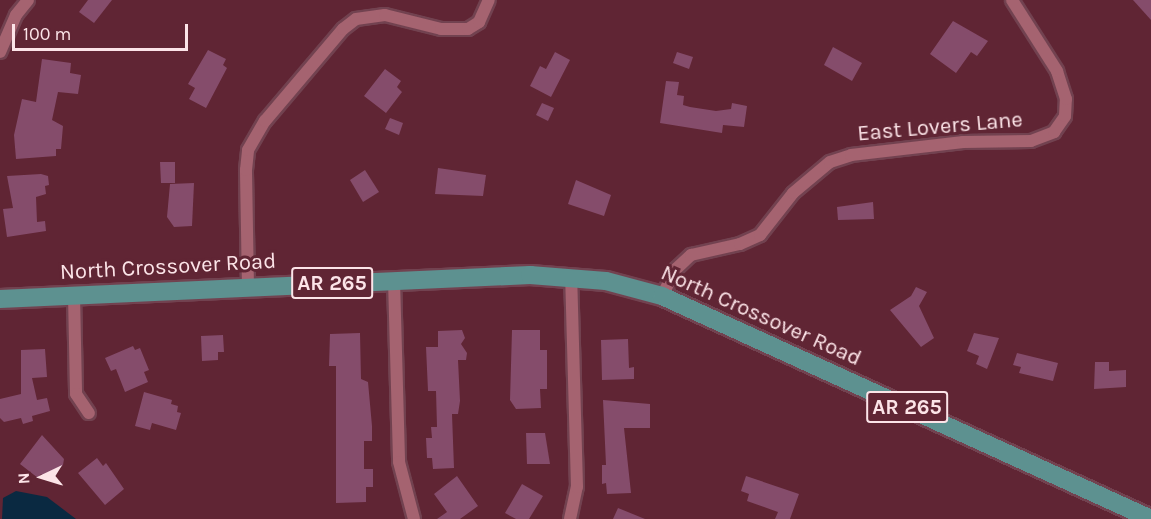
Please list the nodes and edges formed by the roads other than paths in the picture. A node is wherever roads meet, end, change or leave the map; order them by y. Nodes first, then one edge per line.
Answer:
1 (28, 0) edge
2 (489, 0) edge
3 (1012, 0) edge
4 (0, 52) edge
5 (571, 276) junction
6 (394, 280) junction
7 (248, 287) junction
8 (74, 296) junction
9 (662, 296) junction
10 (0, 299) edge
11 (89, 413) dead end
12 (414, 519) edge
13 (570, 519) edge
14 (1151, 519) edge

1 - 4 street
2 - 7 street
3 - 9 street, East Lovers Lane
5 - 6 main road, North Crossover Road / AR 265
5 - 9 main road, North Crossover Road / AR 265
5 - 13 street
6 - 7 main road, North Crossover Road / AR 265
6 - 12 street
7 - 8 main road, North Crossover Road / AR 265
8 - 10 main road, North Crossover Road / AR 265
8 - 11 street
9 - 14 main road, North Crossover Road / AR 265

